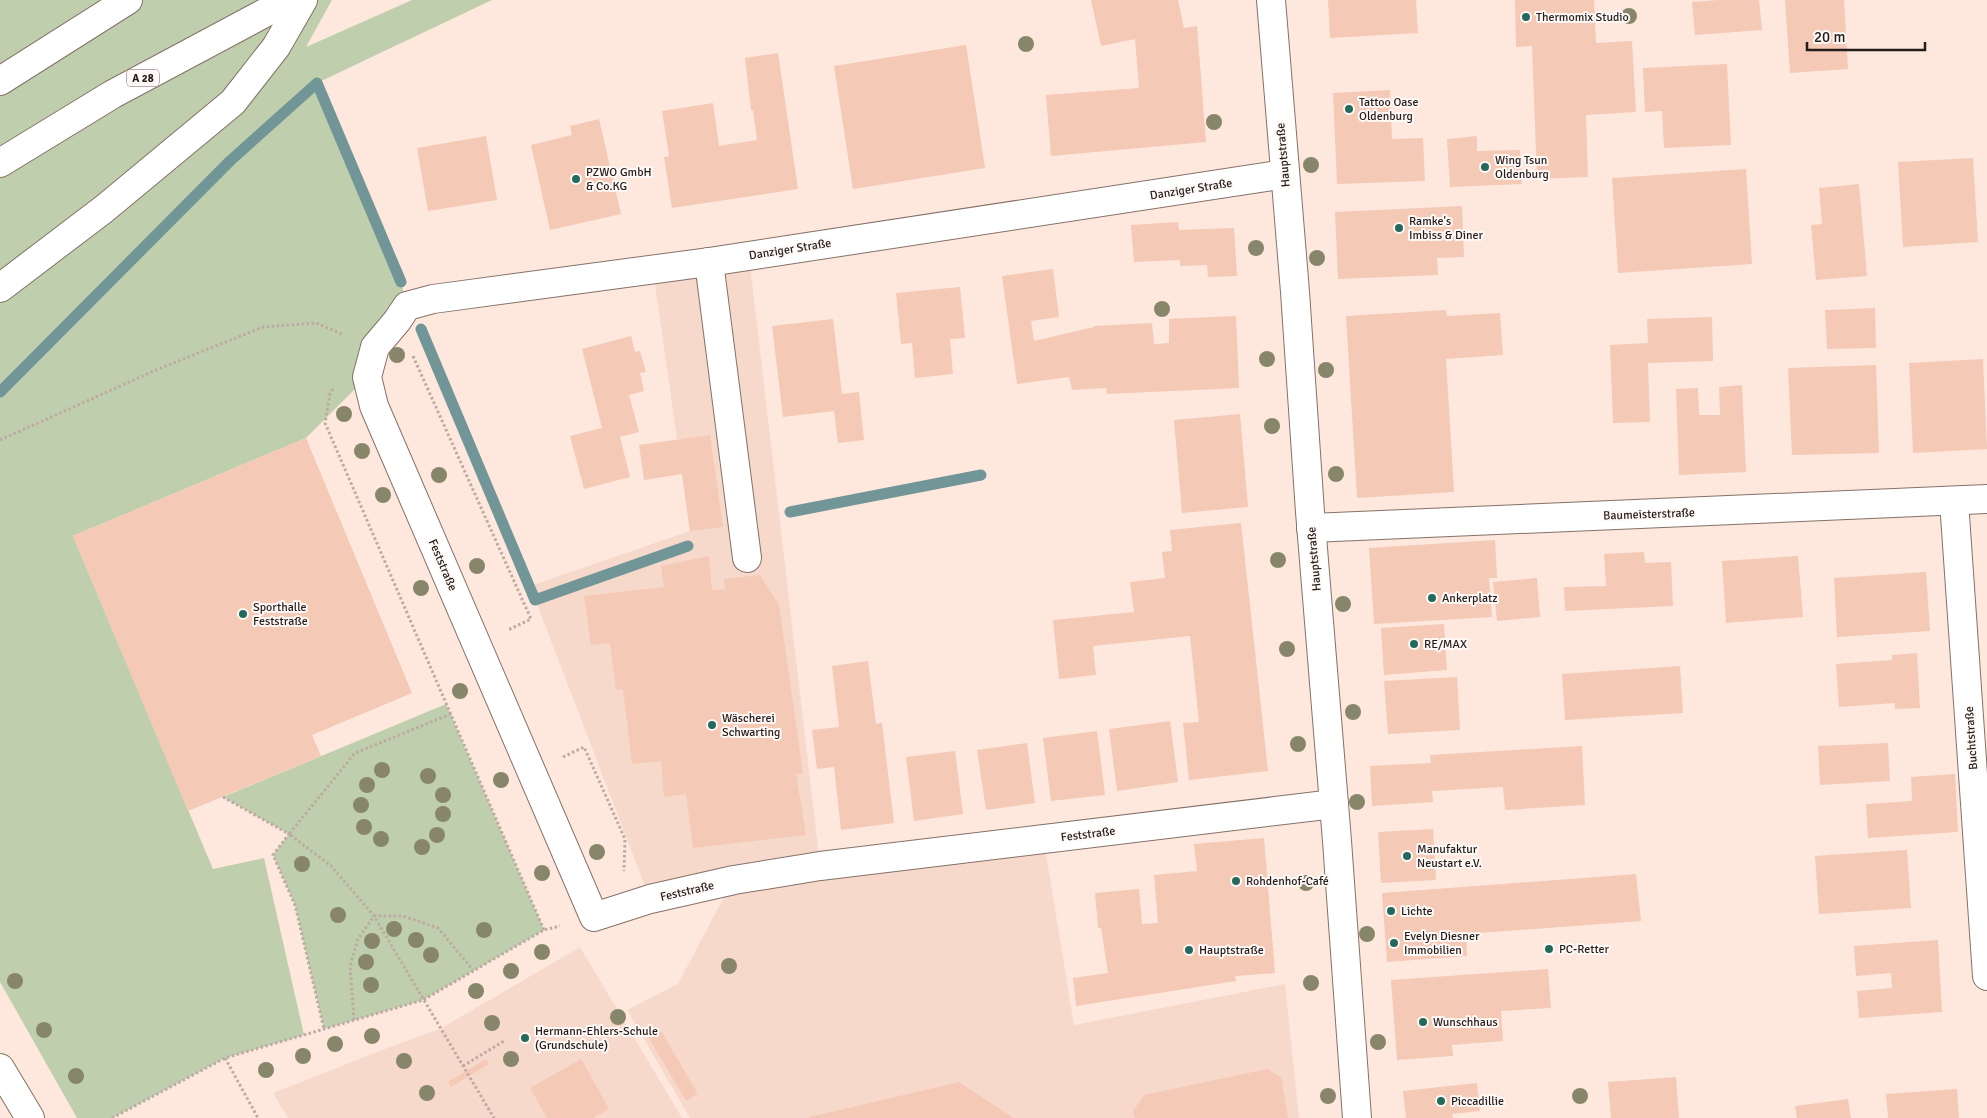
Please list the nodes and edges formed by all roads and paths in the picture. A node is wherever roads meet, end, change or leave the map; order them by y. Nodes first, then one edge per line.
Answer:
1 (128, 0) edge
2 (289, 0) edge
3 (303, 0) edge
4 (1271, 0) edge
5 (0, 81) edge
6 (0, 163) edge
7 (1284, 174) junction
8 (709, 262) junction
9 (0, 288) edge
10 (397, 321) junction
11 (375, 347) junction
12 (333, 387) dead end
13 (374, 406) joint
14 (0, 440) edge
15 (1987, 499) edge
16 (1954, 501) junction
17 (1311, 528) junction
18 (747, 558) dead end
19 (503, 632) dead end
20 (451, 714) junction
21 (559, 759) dead end
22 (222, 797) dead end
23 (1334, 804) junction
24 (289, 834) junction
25 (622, 910) junction
26 (374, 916) junction
27 (594, 917) junction
28 (544, 930) junction
29 (473, 970) junction
30 (1987, 976) edge
31 (423, 1000) junction
32 (354, 1020) junction
33 (324, 1029) junction
34 (504, 1041) dead end
35 (225, 1058) junction
36 (463, 1066) junction
37 (0, 1068) edge
38 (30, 1118) edge
39 (112, 1118) edge
40 (258, 1118) edge
41 (494, 1118) edge
42 (1357, 1118) edge

1 - 5 main road
2 - 6 main road, A 28
3 - 9 main road
4 - 7 main road, Hauptstraße
7 - 8 main road, Danziger Straße
7 - 17 main road, Hauptstraße
8 - 10 main road, Danziger Straße
8 - 18 main road
10 - 11 main road, Danziger Straße
10 - 19 path
11 - 13 main road, Danziger Straße
11 - 14 path
12 - 20 path
13 - 27 main road, Feststraße
15 - 16 main road, Baumeisterstraße
16 - 17 main road, Baumeisterstraße
16 - 30 main road, Buchtstraße
17 - 23 main road, Hauptstraße
20 - 24 path
20 - 28 path
21 - 25 path
22 - 24 path
23 - 25 main road, Feststraße
23 - 42 main road, Hauptstraße
24 - 26 path
24 - 33 path
25 - 27 main road, Feststraße
26 - 29 path
26 - 31 path
26 - 32 path
27 - 28 path
28 - 29 path
29 - 31 path
31 - 32 path
31 - 36 path
32 - 33 path
33 - 35 path
34 - 36 path
35 - 39 path
35 - 40 path
36 - 41 path
37 - 38 main road

